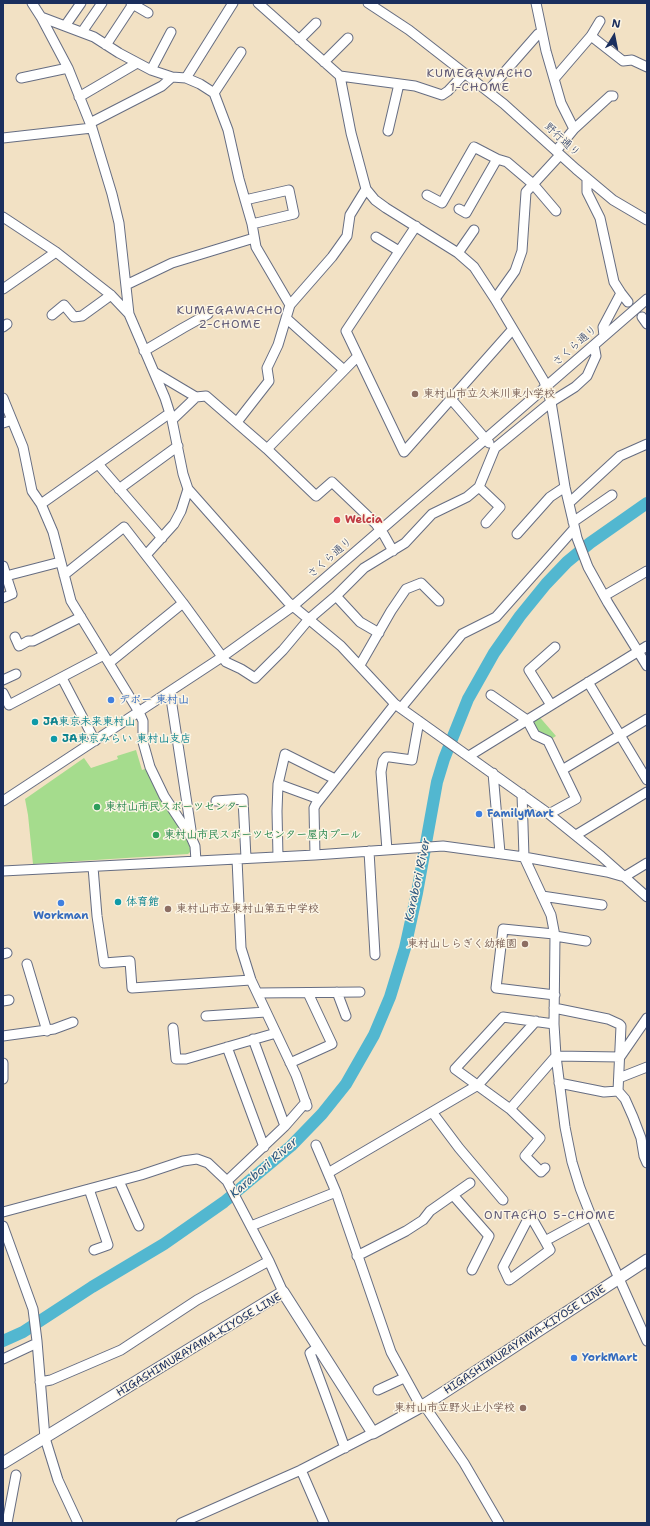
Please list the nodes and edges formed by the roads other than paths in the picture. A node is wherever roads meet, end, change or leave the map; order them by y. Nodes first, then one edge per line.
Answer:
1 (82, 3) edge
2 (102, 3) edge
3 (233, 3) edge
4 (258, 3) edge
5 (368, 3) edge
6 (536, 3) edge
7 (132, 4) edge
8 (36, 5) edge
9 (148, 13) dead end
10 (41, 17) junction
11 (600, 21) dead end
12 (316, 24) dead end
13 (65, 26) junction
14 (82, 32) junction
15 (171, 32) dead end
16 (542, 32) junction
17 (591, 36) junction
18 (348, 38) dead end
19 (299, 40) junction
20 (106, 45) junction
21 (241, 52) dead end
22 (324, 62) junction
23 (137, 63) junction
24 (68, 68) junction
25 (647, 68) edge
26 (152, 70) junction
27 (465, 73) junction
28 (172, 76) junction
29 (340, 76) junction
30 (21, 78) dead end
31 (186, 78) junction
32 (554, 79) junction
33 (399, 84) junction
34 (488, 91) junction
35 (214, 93) junction
36 (613, 96) dead end
37 (80, 97) junction
38 (91, 126) junction
39 (574, 129) junction
40 (388, 131) dead end
41 (3, 138) edge
42 (558, 153) junction
43 (496, 159) junction
44 (588, 180) junction
45 (533, 184) junction
46 (366, 189) junction
47 (427, 195) dead end
48 (245, 200) junction
49 (459, 209) dead end
50 (556, 211) dead end
51 (645, 215) edge
52 (3, 217) edge
53 (252, 224) junction
54 (416, 226) junction
55 (474, 230) dead end
56 (376, 237) dead end
57 (254, 238) junction
58 (399, 251) junction
59 (56, 252) junction
60 (458, 253) junction
61 (126, 285) junction
62 (3, 289) edge
63 (621, 293) junction
64 (111, 295) junction
65 (495, 299) junction
66 (647, 299) edge
67 (628, 302) dead end
68 (290, 305) junction
69 (129, 314) junction
70 (208, 314) dead end
71 (52, 315) dead end
72 (286, 318) junction
73 (513, 330) junction
74 (604, 336) junction
75 (594, 345) junction
76 (144, 351) junction
77 (357, 357) junction
78 (344, 370) junction
79 (154, 372) junction
80 (546, 387) junction
81 (196, 397) junction
82 (3, 398) edge
83 (451, 399) junction
84 (551, 402) junction
85 (171, 416) junction
86 (12, 420) junction
87 (237, 422) junction
88 (3, 423) edge
89 (486, 439) junction
90 (647, 444) edge
91 (178, 446) junction
92 (495, 448) junction
93 (267, 449) junction
94 (98, 464) junction
95 (478, 487) junction
96 (566, 487) junction
97 (120, 489) junction
98 (188, 489) junction
99 (612, 495) dead end
100 (569, 503) junction
101 (41, 504) junction
102 (486, 523) dead end
103 (574, 526) junction
104 (380, 530) junction
105 (517, 534) dead end
106 (162, 538) junction
107 (393, 551) junction
108 (146, 555) junction
109 (60, 562) junction
110 (3, 566) edge
111 (647, 570) edge
112 (64, 575) junction
113 (6, 576) junction
114 (336, 596) junction
115 (604, 596) junction
116 (3, 598) edge
117 (439, 601) dead end
118 (182, 603) junction
119 (293, 606) junction
120 (81, 617) junction
121 (309, 620) junction
122 (380, 633) junction
123 (15, 637) dead end
124 (647, 646) edge
125 (555, 647) dead end
126 (638, 652) junction
127 (222, 657) junction
128 (107, 659) junction
129 (360, 665) junction
130 (647, 666) edge
131 (16, 674) dead end
132 (62, 678) junction
133 (3, 680) edge
134 (588, 682) junction
135 (170, 692) junction
136 (3, 693) edge
137 (491, 695) dead end
138 (552, 705) junction
139 (398, 706) junction
140 (139, 712) junction
141 (647, 719) edge
142 (527, 720) junction
143 (419, 721) junction
144 (620, 735) junction
145 (95, 741) junction
146 (469, 756) junction
147 (562, 770) junction
148 (493, 773) junction
149 (335, 779) junction
150 (647, 780) edge
151 (278, 784) junction
152 (647, 792) edge
153 (522, 794) junction
154 (319, 799) junction
155 (3, 801) edge
156 (216, 801) dead end
157 (549, 814) junction
158 (576, 836) junction
159 (191, 837) junction
160 (387, 850) junction
161 (368, 851) junction
162 (500, 853) junction
163 (315, 855) junction
164 (278, 857) junction
165 (524, 857) junction
166 (242, 858) junction
167 (196, 860) junction
168 (647, 863) edge
169 (93, 867) junction
170 (3, 871) edge
171 (624, 877) junction
172 (542, 896) junction
173 (647, 897) edge
174 (602, 905) dead end
175 (554, 935) junction
176 (586, 941) dead end
177 (375, 955) dead end
178 (27, 964) dead end
179 (251, 980) junction
180 (337, 992) junction
181 (360, 992) dead end
182 (258, 993) junction
183 (308, 993) junction
184 (555, 995) junction
185 (554, 1008) junction
186 (266, 1012) junction
187 (206, 1016) dead end
188 (346, 1016) dead end
189 (647, 1018) edge
190 (536, 1021) junction
191 (73, 1022) dead end
192 (554, 1024) junction
193 (173, 1028) dead end
194 (47, 1031) junction
195 (276, 1033) junction
196 (3, 1036) edge
197 (253, 1039) junction
198 (227, 1047) junction
199 (556, 1056) junction
200 (620, 1057) junction
201 (3, 1063) edge
202 (290, 1063) junction
203 (647, 1067) edge
204 (619, 1078) junction
205 (3, 1079) edge
206 (559, 1083) junction
207 (478, 1085) junction
208 (618, 1091) junction
209 (510, 1110) junction
210 (432, 1112) junction
211 (285, 1126) junction
212 (316, 1145) dead end
213 (264, 1147) junction
214 (647, 1163) edge
215 (545, 1168) dead end
216 (328, 1173) junction
217 (119, 1181) junction
218 (227, 1181) junction
219 (470, 1183) dead end
220 (89, 1189) junction
221 (336, 1192) junction
222 (453, 1195) junction
223 (503, 1200) dead end
224 (3, 1212) edge
225 (591, 1216) junction
226 (3, 1226) edge
227 (138, 1226) dead end
228 (251, 1226) junction
229 (545, 1241) junction
230 (94, 1250) dead end
231 (357, 1256) junction
232 (647, 1260) edge
233 (269, 1261) junction
234 (472, 1270) dead end
235 (619, 1280) junction
236 (283, 1292) junction
237 (647, 1341) edge
238 (37, 1342) junction
239 (318, 1347) junction
240 (3, 1359) edge
241 (404, 1378) junction
242 (40, 1382) junction
243 (378, 1390) dead end
244 (424, 1405) junction
245 (373, 1433) junction
246 (45, 1438) junction
247 (345, 1448) junction
248 (3, 1463) edge
249 (301, 1470) junction
250 (16, 1474) dead end
251 (7, 1523) edge
252 (78, 1523) edge
253 (181, 1523) edge
254 (324, 1523) edge
255 (499, 1523) edge

1 - 13 street
2 - 14 street
3 - 31 street
4 - 19 street
5 - 27 street, 野行通り
6 - 16 street
7 - 9 street
7 - 20 street
8 - 10 street
10 - 13 street
10 - 24 street
11 - 17 street
12 - 19 street
13 - 14 street
14 - 20 street
15 - 26 street
16 - 32 street
16 - 34 street
17 - 25 street
17 - 32 street
18 - 22 street
19 - 22 street
20 - 23 street
21 - 35 street
22 - 29 street
23 - 26 street
23 - 37 street
24 - 30 street
24 - 37 street
26 - 28 street
27 - 33 street
27 - 34 street, 野行通り
28 - 31 street
28 - 38 street
29 - 33 street
29 - 46 street
31 - 35 street
32 - 39 street
33 - 40 street
34 - 42 street, 野行通り
35 - 48 street
36 - 39 street
37 - 38 street
38 - 41 street
38 - 61 street
39 - 42 street
42 - 44 street, 野行通り
42 - 45 street
43 - 45 street
43 - 47 street
43 - 49 street
44 - 51 street, 野行通り
44 - 63 street
45 - 50 street
45 - 65 street
46 - 54 street
46 - 68 street
48 - 53 street
48 - 53 street
52 - 59 street
53 - 57 street
54 - 58 street
54 - 60 street
55 - 60 street
56 - 58 street
57 - 61 street
57 - 68 street
58 - 77 street
59 - 62 street
59 - 64 street
60 - 65 street
61 - 69 street
63 - 67 street
63 - 74 street
64 - 69 street
64 - 71 street
65 - 73 street
66 - 74 street, さくら通り
68 - 72 street
69 - 76 street
70 - 76 street
72 - 78 street
72 - 87 street
73 - 80 street
73 - 83 street
74 - 75 street, さくら通り
75 - 80 street, さくら通り
75 - 84 street
76 - 79 street
77 - 78 street
77 - 83 street
78 - 93 street
79 - 81 street
79 - 85 street
80 - 84 street
80 - 89 street, さくら通り
81 - 85 street
81 - 87 street
82 - 86 street
83 - 89 street
84 - 92 street
84 - 96 street
85 - 91 street
85 - 94 street
86 - 88 street
86 - 101 street
87 - 93 street
89 - 92 street
89 - 104 street, さくら通り
90 - 100 street
91 - 97 street
91 - 98 street
92 - 95 street
93 - 104 street
94 - 97 street
94 - 101 street
95 - 102 street
95 - 107 street
96 - 100 street
96 - 105 street
97 - 106 street
98 - 106 street
98 - 119 street
99 - 103 street
100 - 103 street
101 - 109 street
103 - 115 street
103 - 139 street
104 - 107 street
104 - 119 street, さくら通り
106 - 108 street
107 - 114 street
108 - 112 street
108 - 118 street
109 - 112 street
109 - 113 street
110 - 113 street
111 - 115 street
112 - 120 street
113 - 116 street
114 - 121 street
114 - 122 street
115 - 126 street
117 - 122 street
118 - 127 street
118 - 128 street
119 - 121 street
119 - 127 street, さくら通り
120 - 123 street
120 - 128 street
121 - 127 street
121 - 129 street
122 - 129 street
124 - 126 street
125 - 138 street
126 - 130 street
126 - 134 street
127 - 135 street, さくら通り
128 - 132 street
128 - 140 street
129 - 139 street
131 - 133 street
132 - 136 street
132 - 145 street
134 - 138 street
134 - 144 street
135 - 140 street, さくら通り
135 - 159 street
137 - 142 street
138 - 142 street
139 - 143 street
139 - 149 street
140 - 145 street, さくら通り
140 - 159 street
141 - 144 street
142 - 146 street
142 - 147 street
143 - 146 street
143 - 160 street
144 - 147 street
144 - 150 street
145 - 155 street, さくら通り
146 - 148 street
147 - 157 street
148 - 153 street
148 - 162 street
149 - 151 street
149 - 154 street
151 - 154 street
151 - 164 street
152 - 158 street
153 - 157 street
153 - 165 street
154 - 163 street
156 - 166 street
157 - 158 street
158 - 171 street
159 - 167 street
160 - 161 street
160 - 162 street
161 - 163 street
161 - 177 street
162 - 165 street
163 - 164 street
164 - 166 street
165 - 171 street
165 - 172 street
166 - 167 street
166 - 179 street
167 - 169 street
168 - 171 street
169 - 170 street
169 - 179 street
171 - 173 street
172 - 174 street
172 - 175 street
175 - 176 street
175 - 184 street
175 - 184 street
178 - 194 street
179 - 182 street
180 - 181 street
180 - 183 street
180 - 188 street
182 - 183 street
182 - 186 street
183 - 202 street
184 - 185 street
185 - 192 street
185 - 200 street
186 - 187 street
186 - 195 street
189 - 200 street
190 - 192 street
190 - 207 street
190 - 207 street
191 - 194 street
192 - 199 street
193 - 198 street
194 - 196 street
195 - 197 street
195 - 202 street
197 - 198 street
197 - 211 street
198 - 213 street
199 - 200 street
199 - 206 street
199 - 209 street
200 - 204 street
201 - 205 street
202 - 211 street
203 - 204 street
204 - 208 street
206 - 208 street
206 - 225 street
207 - 209 street
207 - 210 street
208 - 214 street
209 - 215 street
210 - 216 street
210 - 223 street
211 - 213 street
212 - 216 street
213 - 218 street
216 - 221 street
217 - 218 street
217 - 220 street
217 - 227 street
218 - 228 street
219 - 222 street
220 - 224 street
220 - 230 street
221 - 228 street
221 - 231 street
222 - 231 street
222 - 234 street
225 - 229 street
225 - 235 street
226 - 238 street
228 - 233 street
229 - 229 street
231 - 241 street
232 - 235 main road, HIGASHIMURAYAMA-KIYOSE LINE
233 - 236 street
233 - 242 street
235 - 237 street
235 - 244 main road, HIGASHIMURAYAMA-KIYOSE LINE
236 - 239 main road, HIGASHIMURAYAMA-KIYOSE LINE
236 - 246 main road, HIGASHIMURAYAMA-KIYOSE LINE
238 - 240 street
238 - 242 street
239 - 245 main road, HIGASHIMURAYAMA-KIYOSE LINE
239 - 247 street
241 - 243 street
241 - 244 street
242 - 246 street
244 - 245 main road, HIGASHIMURAYAMA-KIYOSE LINE
244 - 255 street
245 - 247 street
246 - 248 main road, HIGASHIMURAYAMA-KIYOSE LINE
246 - 252 street
247 - 249 street
249 - 253 street
249 - 254 street
250 - 251 street

